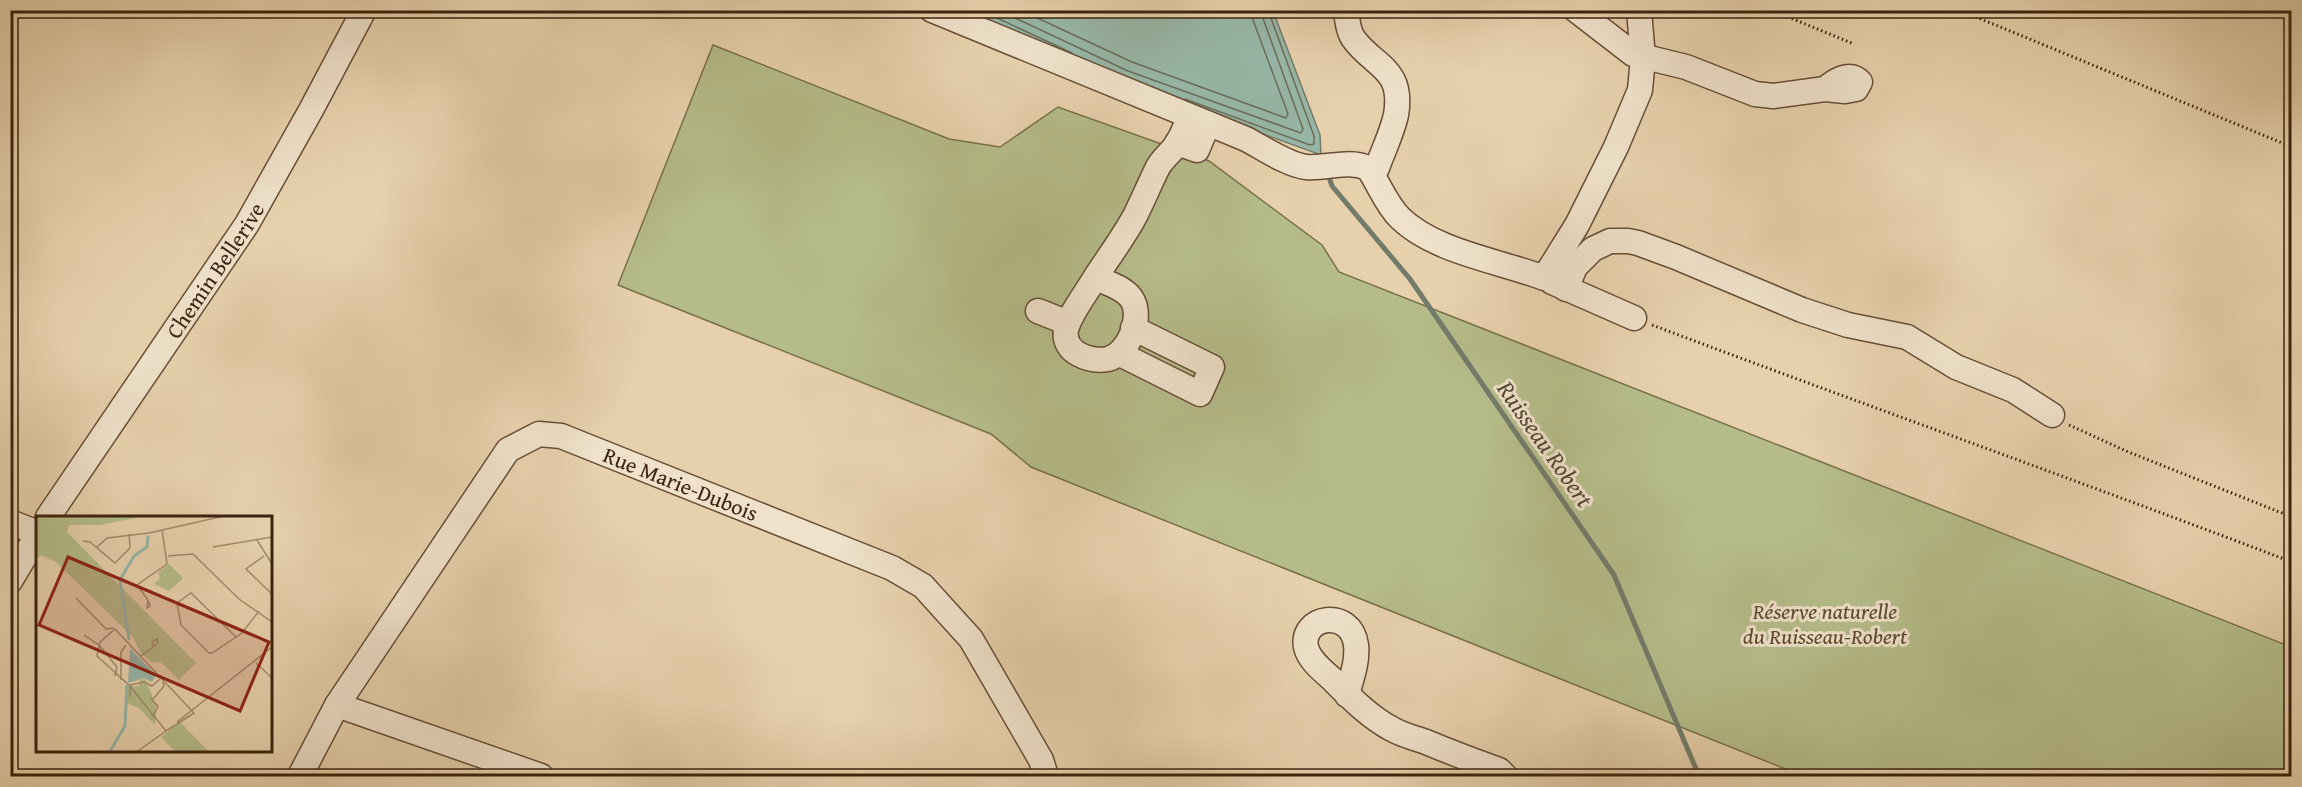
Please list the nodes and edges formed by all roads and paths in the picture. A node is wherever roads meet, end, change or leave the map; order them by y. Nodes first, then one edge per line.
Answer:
1 (364, 10) edge
2 (932, 10) edge
3 (1346, 10) edge
4 (1576, 10) edge
5 (1639, 10) edge
6 (1771, 10) edge
7 (1959, 10) edge
8 (1854, 44) dead end
9 (1643, 58) junction
10 (1825, 88) dead end
11 (1198, 120) junction
12 (2292, 147) edge
13 (1372, 173) junction
14 (1570, 257) junction
15 (1096, 278) junction
16 (1544, 278) junction
17 (1566, 289) junction
18 (1038, 311) dead end
19 (1634, 318) joint
20 (1068, 323) junction
21 (1133, 328) junction
22 (1120, 354) junction
23 (2052, 415) joint
24 (49, 516) edge
25 (2292, 517) edge
26 (10, 522) edge
27 (36, 532) edge
28 (36, 536) edge
29 (2292, 562) edge
30 (10, 581) edge
31 (1347, 695) dead end
32 (337, 705) junction
33 (300, 777) edge
34 (541, 777) edge
35 (1046, 777) edge
36 (1505, 777) edge

1 - 24 street, Chemin Bellerive
2 - 11 street
3 - 13 street
4 - 9 street
5 - 9 street
6 - 8 path
7 - 12 path
9 - 10 street
9 - 14 street
11 - 13 street
11 - 15 street
13 - 16 street
14 - 16 street
14 - 17 street
14 - 23 street
15 - 20 street
15 - 21 street
16 - 17 street
17 - 19 street
18 - 20 street
19 - 29 path
20 - 22 street
21 - 22 street
21 - 22 street
23 - 25 path
26 - 27 street
28 - 30 street
31 - 36 street
32 - 33 street, Rue Marie-Dubois
32 - 34 street
32 - 35 street, Rue Marie-Dubois

